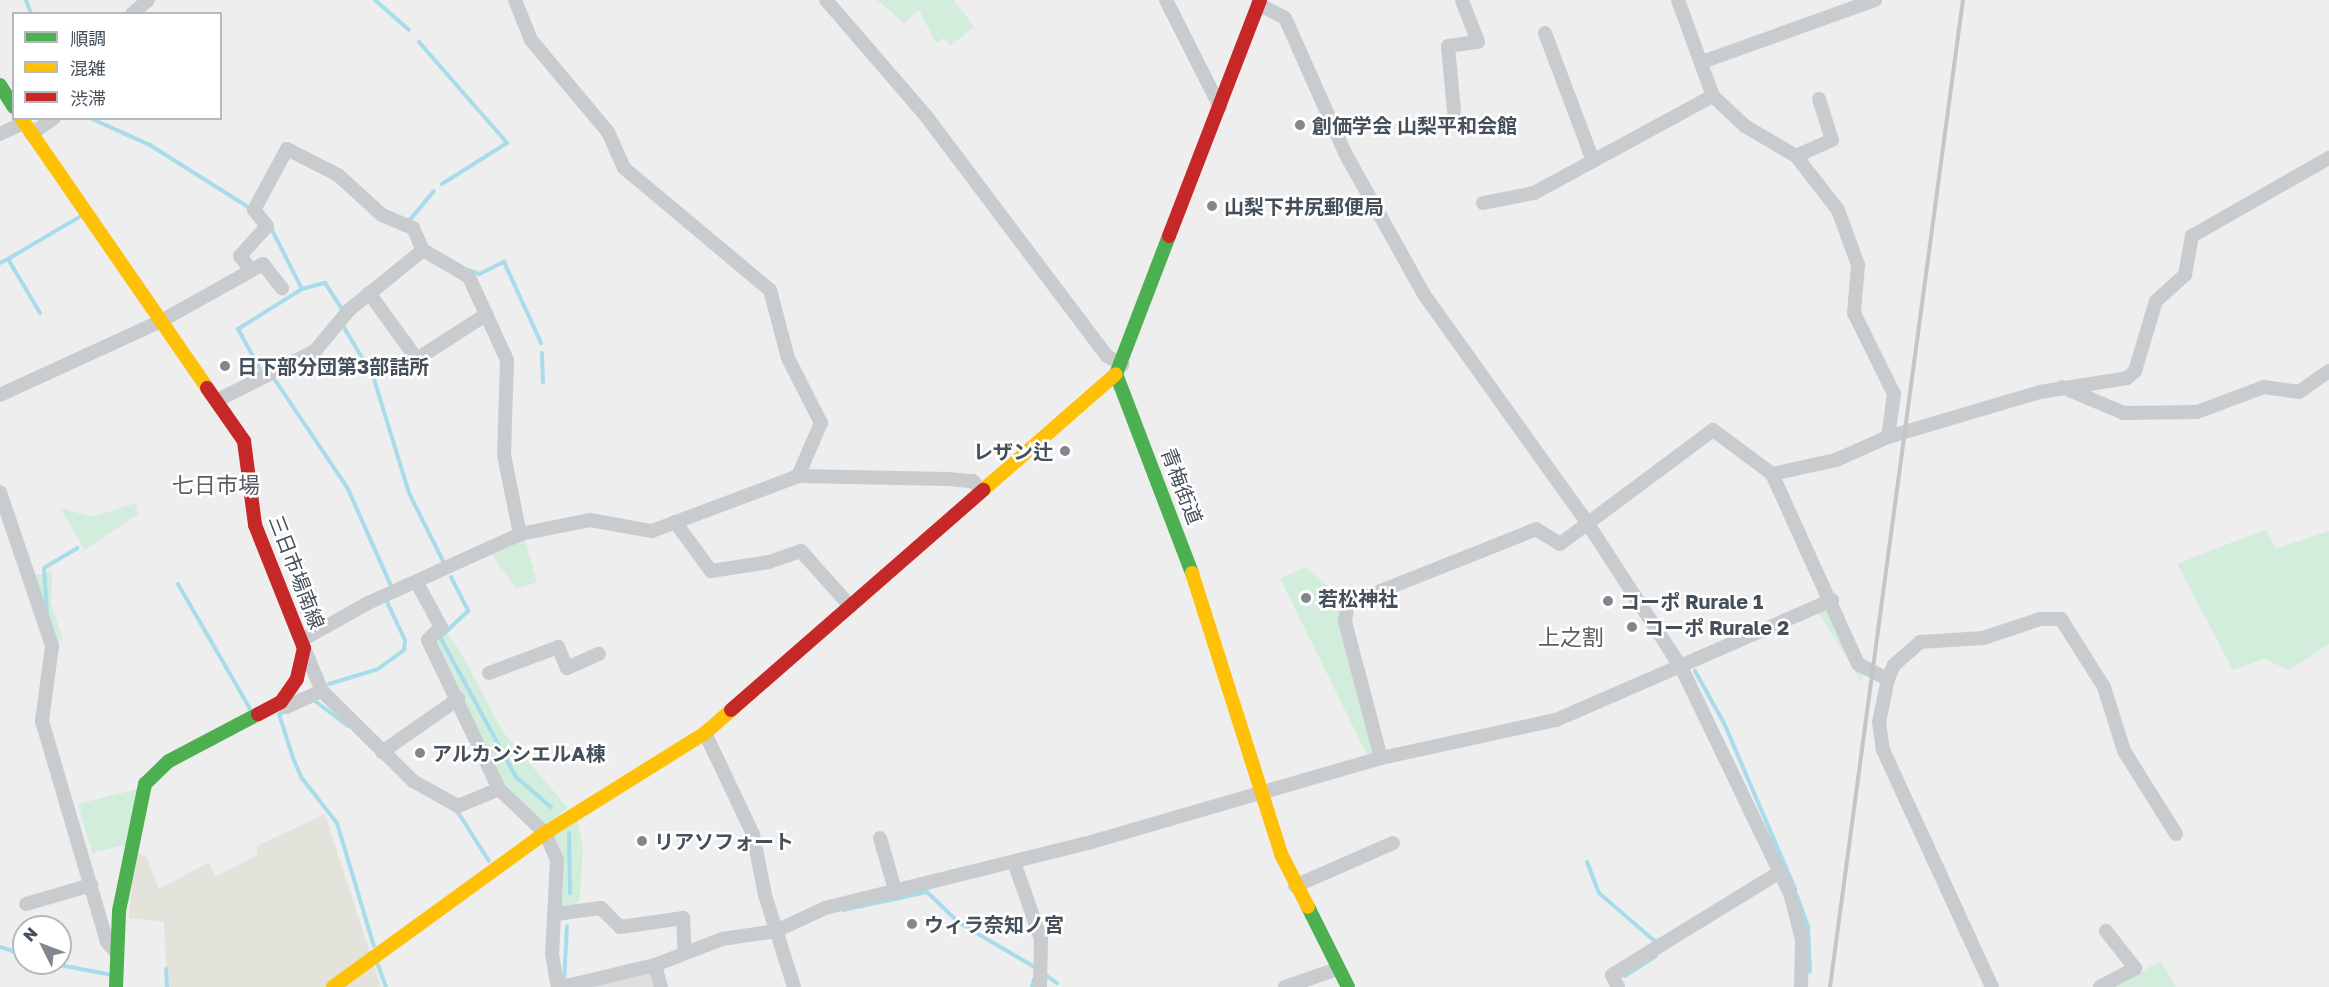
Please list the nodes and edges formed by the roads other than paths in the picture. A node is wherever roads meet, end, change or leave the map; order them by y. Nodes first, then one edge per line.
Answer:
1 (148, 0) edge
2 (515, 0) edge
3 (826, 0) edge
4 (1166, 0) edge
5 (1462, 0) edge
6 (1678, 0) edge
7 (1875, 0) edge
8 (1259, 2) edge
9 (134, 12) edge
10 (1545, 33) dead end
11 (1702, 62) junction
12 (0, 85) edge
13 (1713, 96) junction
14 (1819, 99) dead end
15 (12, 104) edge
16 (1220, 107) junction
17 (1454, 111) dead end
18 (46, 120) edge
19 (25, 125) edge
20 (0, 134) edge
21 (1796, 156) junction
22 (2329, 158) edge
23 (1593, 161) junction
24 (1483, 203) dead end
25 (423, 250) junction
26 (251, 270) junction
27 (282, 288) dead end
28 (369, 293) junction
29 (487, 314) junction
30 (161, 321) junction
31 (1119, 370) junction
32 (2329, 370) edge
33 (2062, 387) junction
34 (0, 395) edge
35 (218, 400) junction
36 (1888, 437) junction
37 (1772, 474) junction
38 (798, 476) junction
39 (981, 490) junction
40 (0, 492) edge
41 (675, 522) junction
42 (1588, 524) junction
43 (4, 525) edge
44 (520, 534) junction
45 (417, 583) junction
46 (1832, 600) junction
47 (849, 606) junction
48 (303, 644) junction
49 (599, 654) dead end
50 (1682, 669) junction
51 (489, 673) dead end
52 (1888, 679) junction
53 (322, 691) junction
54 (458, 699) junction
55 (280, 702) junction
56 (705, 733) junction
57 (382, 752) junction
58 (1381, 758) junction
59 (499, 789) junction
60 (1264, 795) junction
61 (545, 833) junction
62 (2176, 834) dead end
63 (880, 838) dead end
64 (1392, 843) dead end
65 (1014, 862) junction
66 (1780, 872) junction
67 (91, 885) junction
68 (1295, 886) junction
69 (896, 893) junction
70 (26, 904) dead end
71 (556, 914) junction
72 (776, 931) junction
73 (2106, 931) dead end
74 (115, 951) junction
75 (685, 953) junction
76 (654, 965) junction
77 (1338, 969) junction
78 (1040, 976) edge
79 (116, 987) edge
80 (333, 987) edge
81 (560, 987) edge
82 (661, 987) edge
83 (794, 987) edge
84 (1285, 987) edge
85 (1348, 987) edge
86 (1618, 987) edge
87 (1801, 987) edge
88 (1992, 987) edge
89 (2100, 987) edge

1 - 9 street
2 - 38 street
3 - 31 street
4 - 16 street
5 - 17 street
6 - 11 street
7 - 11 street
8 - 16 main road
8 - 42 street
10 - 23 street
11 - 13 street
12 - 15 main road
13 - 21 street
13 - 23 street
14 - 21 street
16 - 31 main road
18 - 19 street
19 - 20 street
19 - 30 main road, 三日市場南線
21 - 36 street
22 - 33 street
23 - 24 street
25 - 26 street
25 - 28 street
25 - 29 street
26 - 27 street
26 - 30 street
28 - 29 street
28 - 35 street
29 - 44 street
30 - 34 street
30 - 35 main road, 三日市場南線
31 - 39 main road
31 - 60 main road, 青梅街道
32 - 33 street
33 - 36 street
35 - 48 main road, 三日市場南線
36 - 37 street
37 - 42 street
37 - 46 street
38 - 39 street
38 - 41 street
39 - 47 main road
40 - 43 street
41 - 44 street
41 - 47 street
42 - 50 street
42 - 58 street
43 - 67 street
44 - 45 street
45 - 48 street
45 - 54 street
46 - 50 street
46 - 52 street
47 - 56 main road
48 - 53 street
48 - 55 main road, 三日市場南線
49 - 51 street
50 - 58 street
50 - 66 street
52 - 62 street
52 - 88 street
53 - 55 street
53 - 57 street
54 - 57 street
54 - 59 street
55 - 74 main road, 三日市場南線
56 - 61 main road
56 - 72 street
57 - 59 street
58 - 60 street
59 - 61 street
60 - 65 street
60 - 68 main road, 青梅街道
61 - 71 street
61 - 80 main road
63 - 69 street
64 - 68 street
65 - 69 street
65 - 78 street
66 - 86 street
66 - 87 street
67 - 70 street
67 - 74 street
68 - 77 main road, 青梅街道
69 - 72 street
71 - 75 street
71 - 81 street
72 - 75 street
72 - 83 street
73 - 89 street
74 - 79 main road, 三日市場南線
75 - 76 street
76 - 81 street
76 - 82 street
77 - 84 street
77 - 85 main road, 青梅街道

